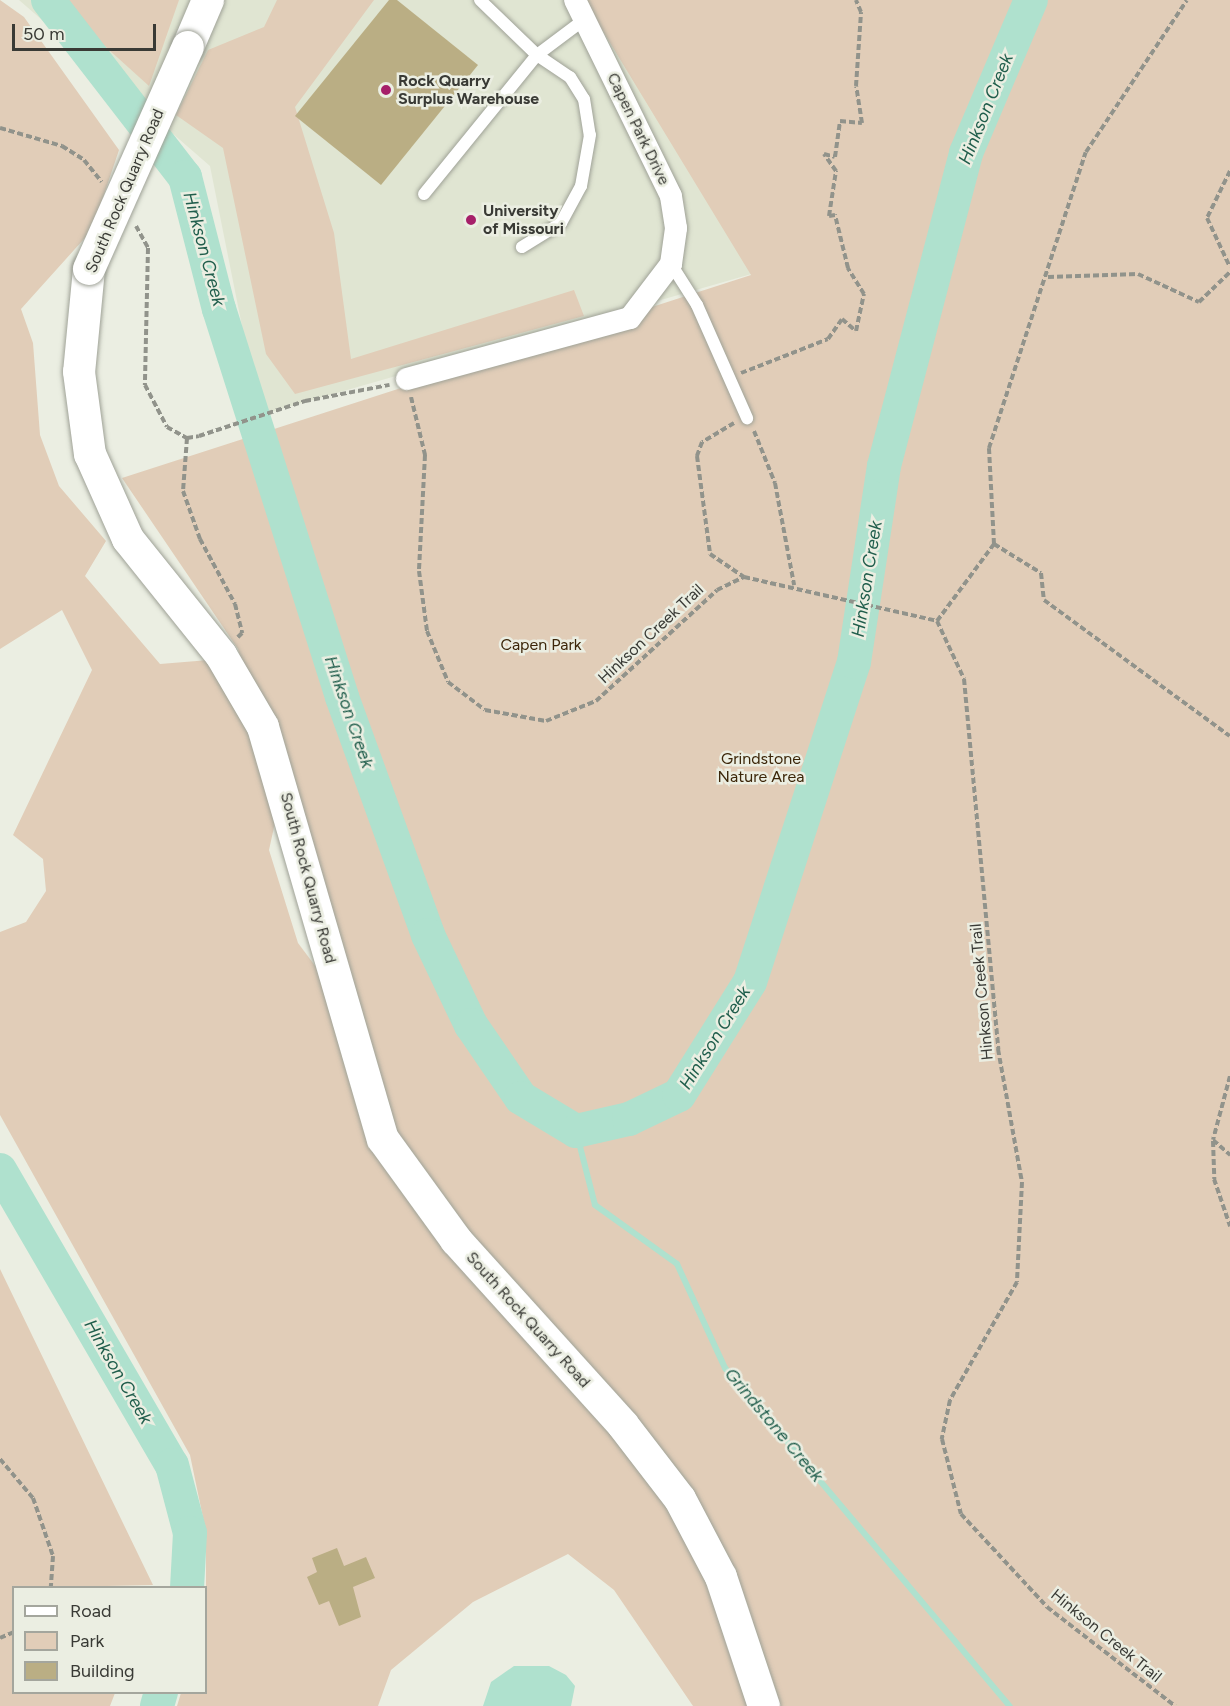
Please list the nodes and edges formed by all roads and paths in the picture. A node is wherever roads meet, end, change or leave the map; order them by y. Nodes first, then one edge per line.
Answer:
1 (208, 0) edge
2 (480, 0) edge
3 (856, 0) edge
4 (1187, 0) edge
5 (580, 10) edge
6 (537, 55) junction
7 (0, 128) edge
8 (1230, 171) edge
9 (104, 186) dead end
10 (424, 194) dead end
11 (131, 220) dead end
12 (522, 248) dead end
13 (671, 264) junction
14 (1230, 267) edge
15 (1230, 272) edge
16 (1048, 277) junction
17 (730, 378) junction
18 (407, 380) junction
19 (747, 418) junction
20 (187, 438) junction
21 (994, 544) junction
22 (744, 577) junction
23 (794, 585) junction
24 (937, 621) junction
25 (221, 655) junction
26 (1230, 736) edge
27 (1230, 1076) edge
28 (1213, 1140) junction
29 (1230, 1155) edge
30 (1230, 1226) edge
31 (0, 1459) edge
32 (51, 1586) edge
33 (764, 1706) edge
34 (1175, 1706) edge

1 - 25 street, South Rock Quarry Road, bridge
2 - 6 lane
3 - 17 path
4 - 16 path
5 - 6 lane
5 - 13 street, Capen Park Drive
6 - 10 lane
6 - 12 lane
7 - 9 path
8 - 14 path
11 - 20 path
13 - 17 lane
13 - 18 street
15 - 16 path
16 - 21 path
17 - 19 lane
18 - 20 path
18 - 22 path, Hinkson Creek Trail
19 - 22 path
19 - 23 path
20 - 25 path
21 - 24 path
21 - 26 path
22 - 23 path
23 - 24 path
24 - 34 path, Hinkson Creek Trail
25 - 33 street, South Rock Quarry Road
27 - 28 path
28 - 29 path
28 - 30 path
31 - 32 path

